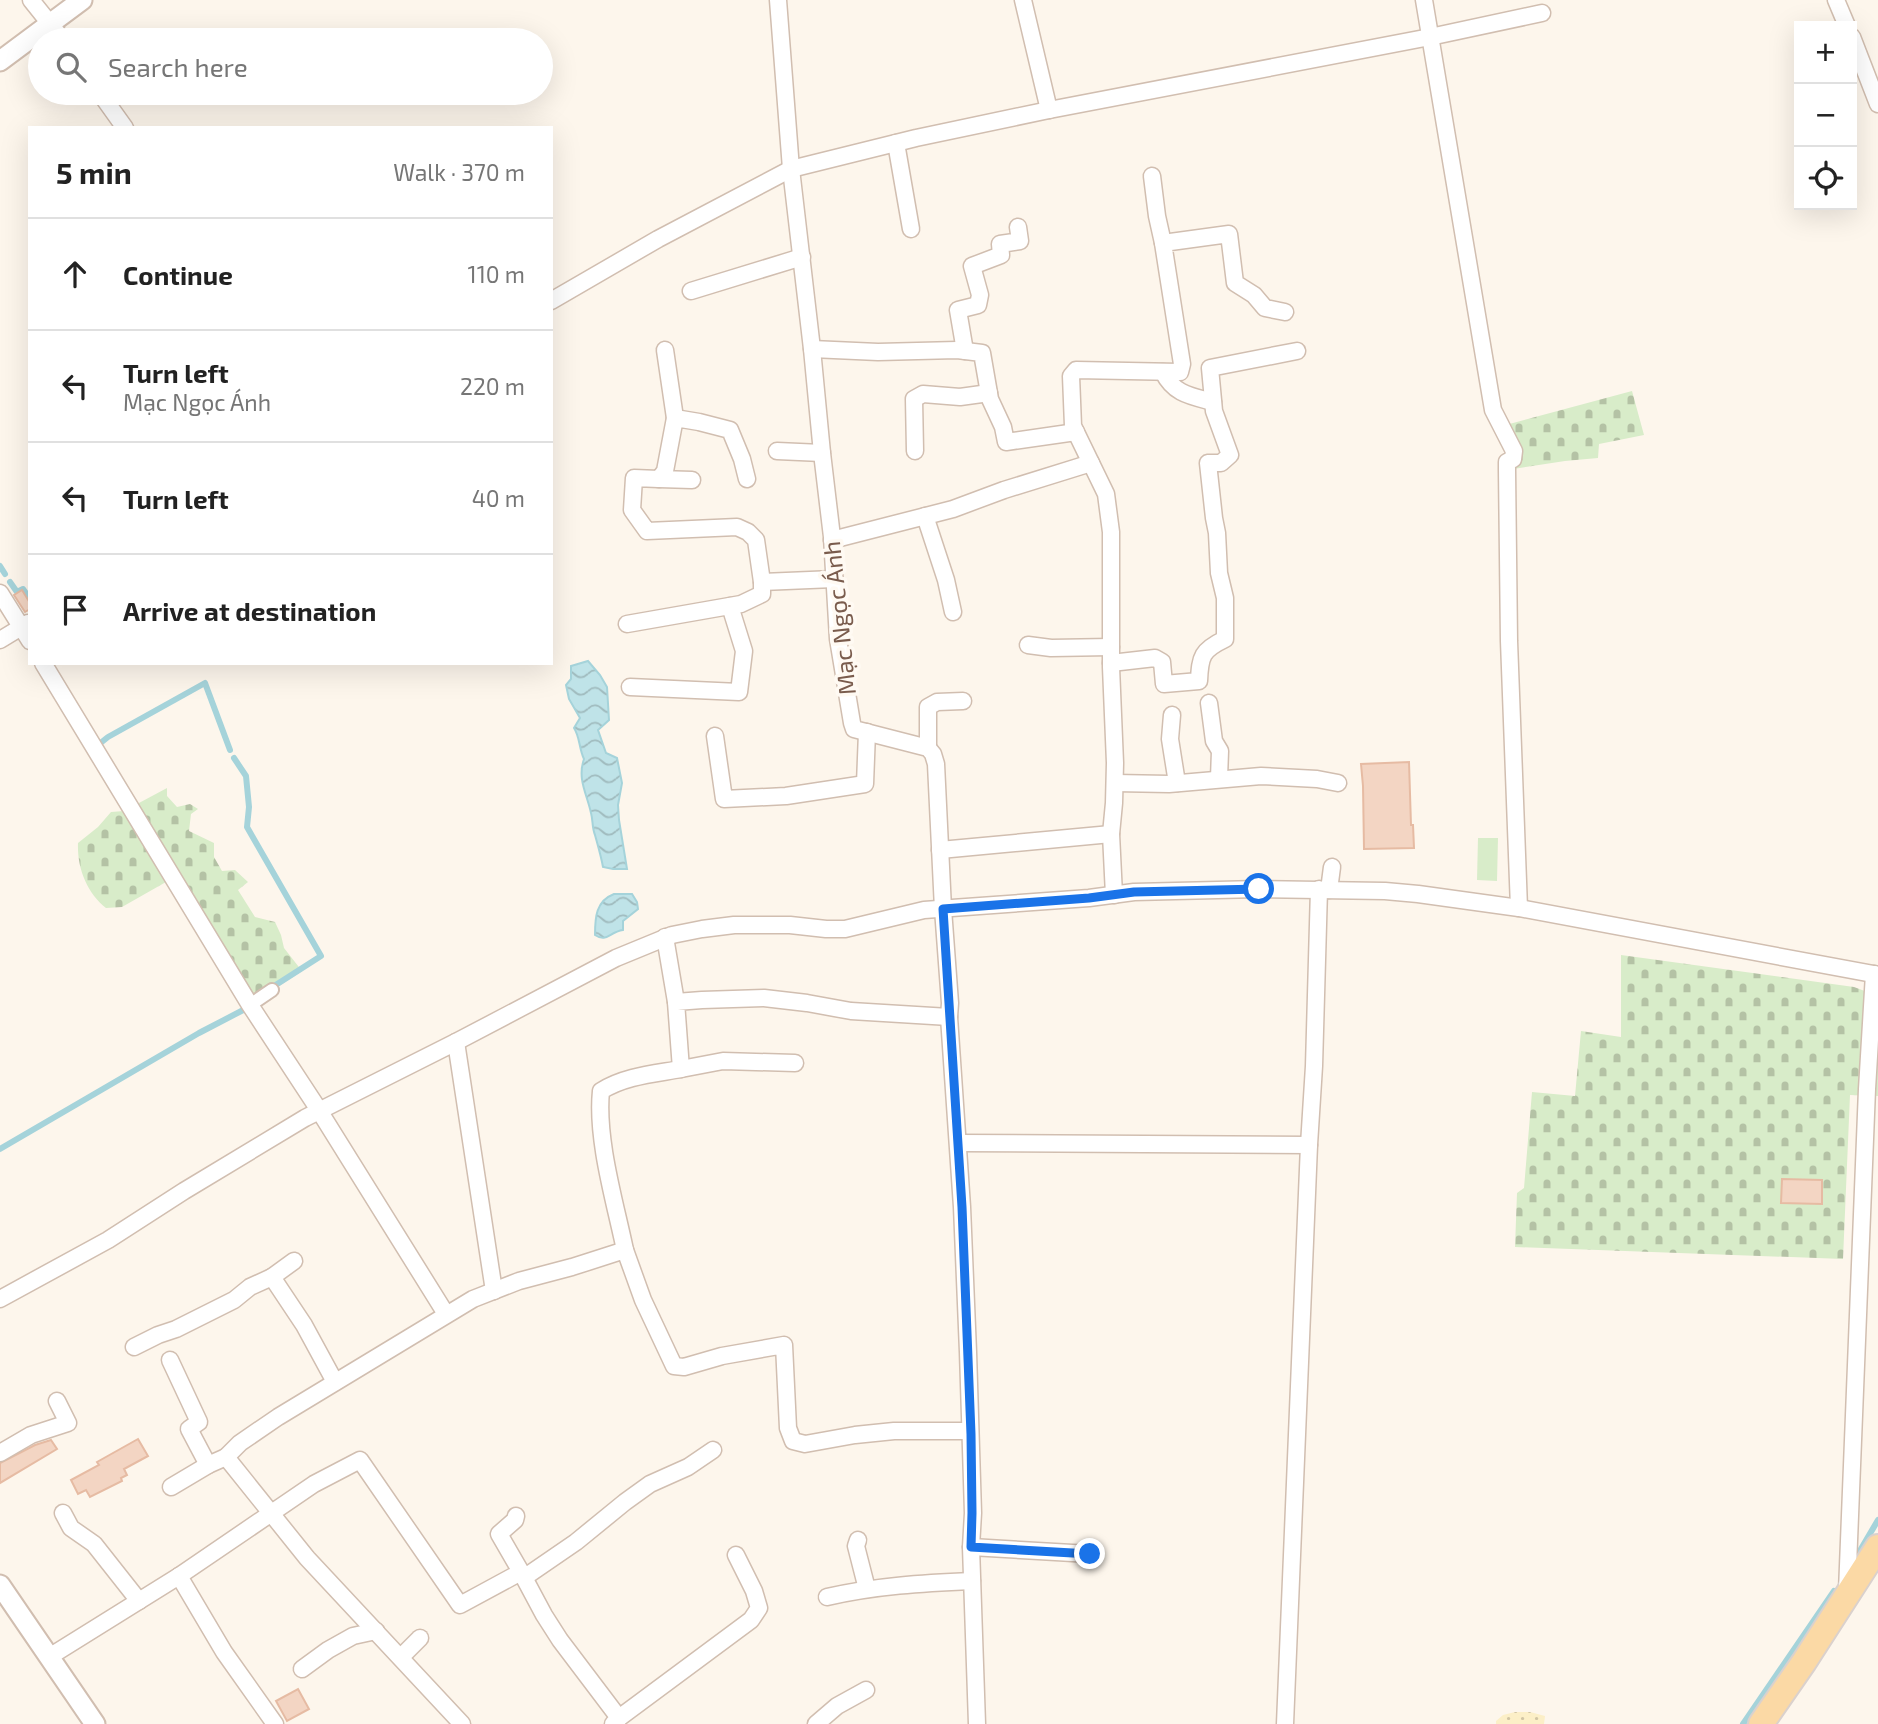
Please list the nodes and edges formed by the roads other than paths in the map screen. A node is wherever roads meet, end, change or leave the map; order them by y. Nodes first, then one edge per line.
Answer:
1 (32, 0) edge
2 (82, 0) edge
3 (778, 0) edge
4 (1023, 0) edge
5 (1424, 0) edge
6 (1836, 0) edge
7 (1542, 13) dead end
8 (1845, 21) edge
9 (51, 24) junction
10 (45, 28) edge
11 (54, 28) edge
12 (1430, 37) junction
13 (28, 41) edge
14 (1857, 50) edge
15 (0, 61) edge
16 (1878, 104) edge
17 (109, 105) edge
18 (1049, 110) junction
19 (124, 126) edge
20 (896, 143) junction
21 (791, 169) junction
22 (1152, 176) dead end
23 (1018, 227) dead end
24 (911, 229) dead end
25 (1164, 243) junction
26 (802, 257) junction
27 (691, 291) dead end
28 (553, 300) edge
29 (1285, 312) dead end
30 (812, 349) junction
31 (665, 350) dead end
32 (965, 351) junction
33 (1297, 351) dead end
34 (1163, 372) junction
35 (989, 393) junction
36 (1213, 402) junction
37 (675, 418) junction
38 (1076, 432) junction
39 (777, 451) dead end
40 (915, 451) dead end
41 (821, 453) junction
42 (1091, 463) junction
43 (747, 478) dead end
44 (659, 479) junction
45 (692, 480) dead end
46 (925, 516) junction
47 (832, 540) junction
48 (834, 579) junction
49 (762, 582) junction
50 (0, 593) edge
51 (730, 606) junction
52 (953, 612) dead end
53 (628, 624) dead end
54 (27, 630) edge
55 (0, 640) edge
56 (1028, 645) dead end
57 (1111, 655) junction
58 (44, 665) edge
59 (630, 687) dead end
60 (963, 701) dead end
61 (1209, 703) dead end
62 (1172, 715) dead end
63 (867, 732) junction
64 (715, 736) dead end
65 (928, 748) junction
66 (1219, 778) junction
67 (1115, 783) junction
68 (1177, 783) junction
69 (1338, 783) dead end
70 (1111, 834) junction
71 (940, 850) junction
72 (1332, 867) dead end
73 (1324, 890) junction
74 (1114, 895) junction
75 (1519, 908) junction
76 (943, 909) junction
77 (665, 937) junction
78 (1876, 974) edge
79 (272, 990) dead end
80 (676, 1002) junction
81 (250, 1005) junction
82 (949, 1017) junction
83 (456, 1042) junction
84 (795, 1063) dead end
85 (681, 1069) junction
86 (319, 1111) junction
87 (959, 1143) junction
88 (1309, 1145) junction
89 (625, 1250) junction
90 (294, 1261) dead end
91 (272, 1277) junction
92 (494, 1291) junction
93 (0, 1299) edge
94 (446, 1314) junction
95 (134, 1347) dead end
96 (170, 1360) dead end
97 (335, 1382) junction
98 (57, 1401) dead end
99 (970, 1431) junction
100 (713, 1450) dead end
101 (0, 1453) edge
102 (226, 1457) junction
103 (208, 1465) junction
104 (171, 1487) dead end
105 (63, 1513) dead end
106 (271, 1513) junction
107 (516, 1516) dead end
108 (858, 1540) dead end
109 (971, 1547) junction
110 (1878, 1548) edge
111 (1090, 1554) dead end
112 (736, 1555) dead end
113 (523, 1575) junction
114 (179, 1576) junction
115 (972, 1581) junction
116 (0, 1585) edge
117 (867, 1589) junction
118 (827, 1597) dead end
119 (1846, 1597) junction
120 (138, 1601) junction
121 (376, 1631) junction
122 (420, 1638) dead end
123 (49, 1657) junction
124 (401, 1657) junction
125 (302, 1669) dead end
126 (866, 1690) dead end
127 (616, 1721) edge
128 (95, 1724) edge
129 (275, 1724) edge
130 (462, 1724) edge
131 (816, 1724) edge
132 (977, 1724) edge
133 (1285, 1724) edge
134 (1761, 1724) edge

1 - 9 street
2 - 9 street
3 - 21 street, Mạc Ngọc Ánh
4 - 18 street
5 - 12 street
6 - 8 street
7 - 12 street
9 - 10 street
9 - 11 street
12 - 18 street
12 - 75 street
13 - 15 street
14 - 16 street
17 - 19 street
18 - 20 street
20 - 21 street
20 - 24 street
21 - 26 street, Mạc Ngọc Ánh
21 - 28 street
22 - 25 street
23 - 32 street
25 - 29 street
25 - 34 street
26 - 27 street
26 - 30 street, Mạc Ngọc Ánh
30 - 32 street
30 - 41 street, Mạc Ngọc Ánh
31 - 37 street
32 - 35 street
33 - 36 street
34 - 36 street
34 - 38 street
35 - 38 street
35 - 40 street
36 - 57 street
37 - 43 street
37 - 44 street
38 - 42 street
39 - 41 street
41 - 47 street, Mạc Ngọc Ánh
42 - 46 street
42 - 57 street
44 - 45 street
44 - 49 street
46 - 47 street
46 - 52 street
47 - 48 street, Mạc Ngọc Ánh
48 - 49 street
48 - 63 street, Mạc Ngọc Ánh
49 - 51 street
50 - 54 street
51 - 53 street
51 - 59 street
54 - 55 street
56 - 57 street
57 - 67 street
58 - 81 street
60 - 65 street
61 - 66 street
62 - 68 street
63 - 64 street
63 - 65 street
65 - 71 street
66 - 68 street
66 - 69 street
67 - 68 street
67 - 70 street
70 - 71 street
70 - 74 street
71 - 76 street
72 - 73 street
73 - 74 street
73 - 75 street
73 - 88 street
74 - 76 street
75 - 78 street
76 - 77 street
76 - 82 street
77 - 80 street
77 - 83 street
78 - 119 street
79 - 81 street
80 - 82 street
80 - 85 street
81 - 86 street
82 - 87 street
83 - 86 street
83 - 92 street
84 - 85 street
85 - 89 street
86 - 93 street
86 - 94 street
87 - 88 street
87 - 99 street
88 - 133 street
89 - 92 street
89 - 99 street
90 - 91 street
91 - 95 street
91 - 97 street
92 - 94 street
94 - 97 street
96 - 103 street
97 - 102 street
98 - 101 street
99 - 109 street
100 - 113 street
102 - 103 street
102 - 106 street
103 - 104 street
105 - 120 street
106 - 113 street
106 - 114 street
106 - 121 street
107 - 113 street
108 - 117 street
109 - 111 street
109 - 115 street
110 - 119 main road
112 - 127 street
113 - 127 street
114 - 120 street
114 - 129 street
115 - 117 street
115 - 132 street
116 - 123 street
117 - 118 street
119 - 134 main road
120 - 123 street
121 - 124 street
121 - 125 street
122 - 124 street
123 - 128 street
124 - 130 street
126 - 131 street

